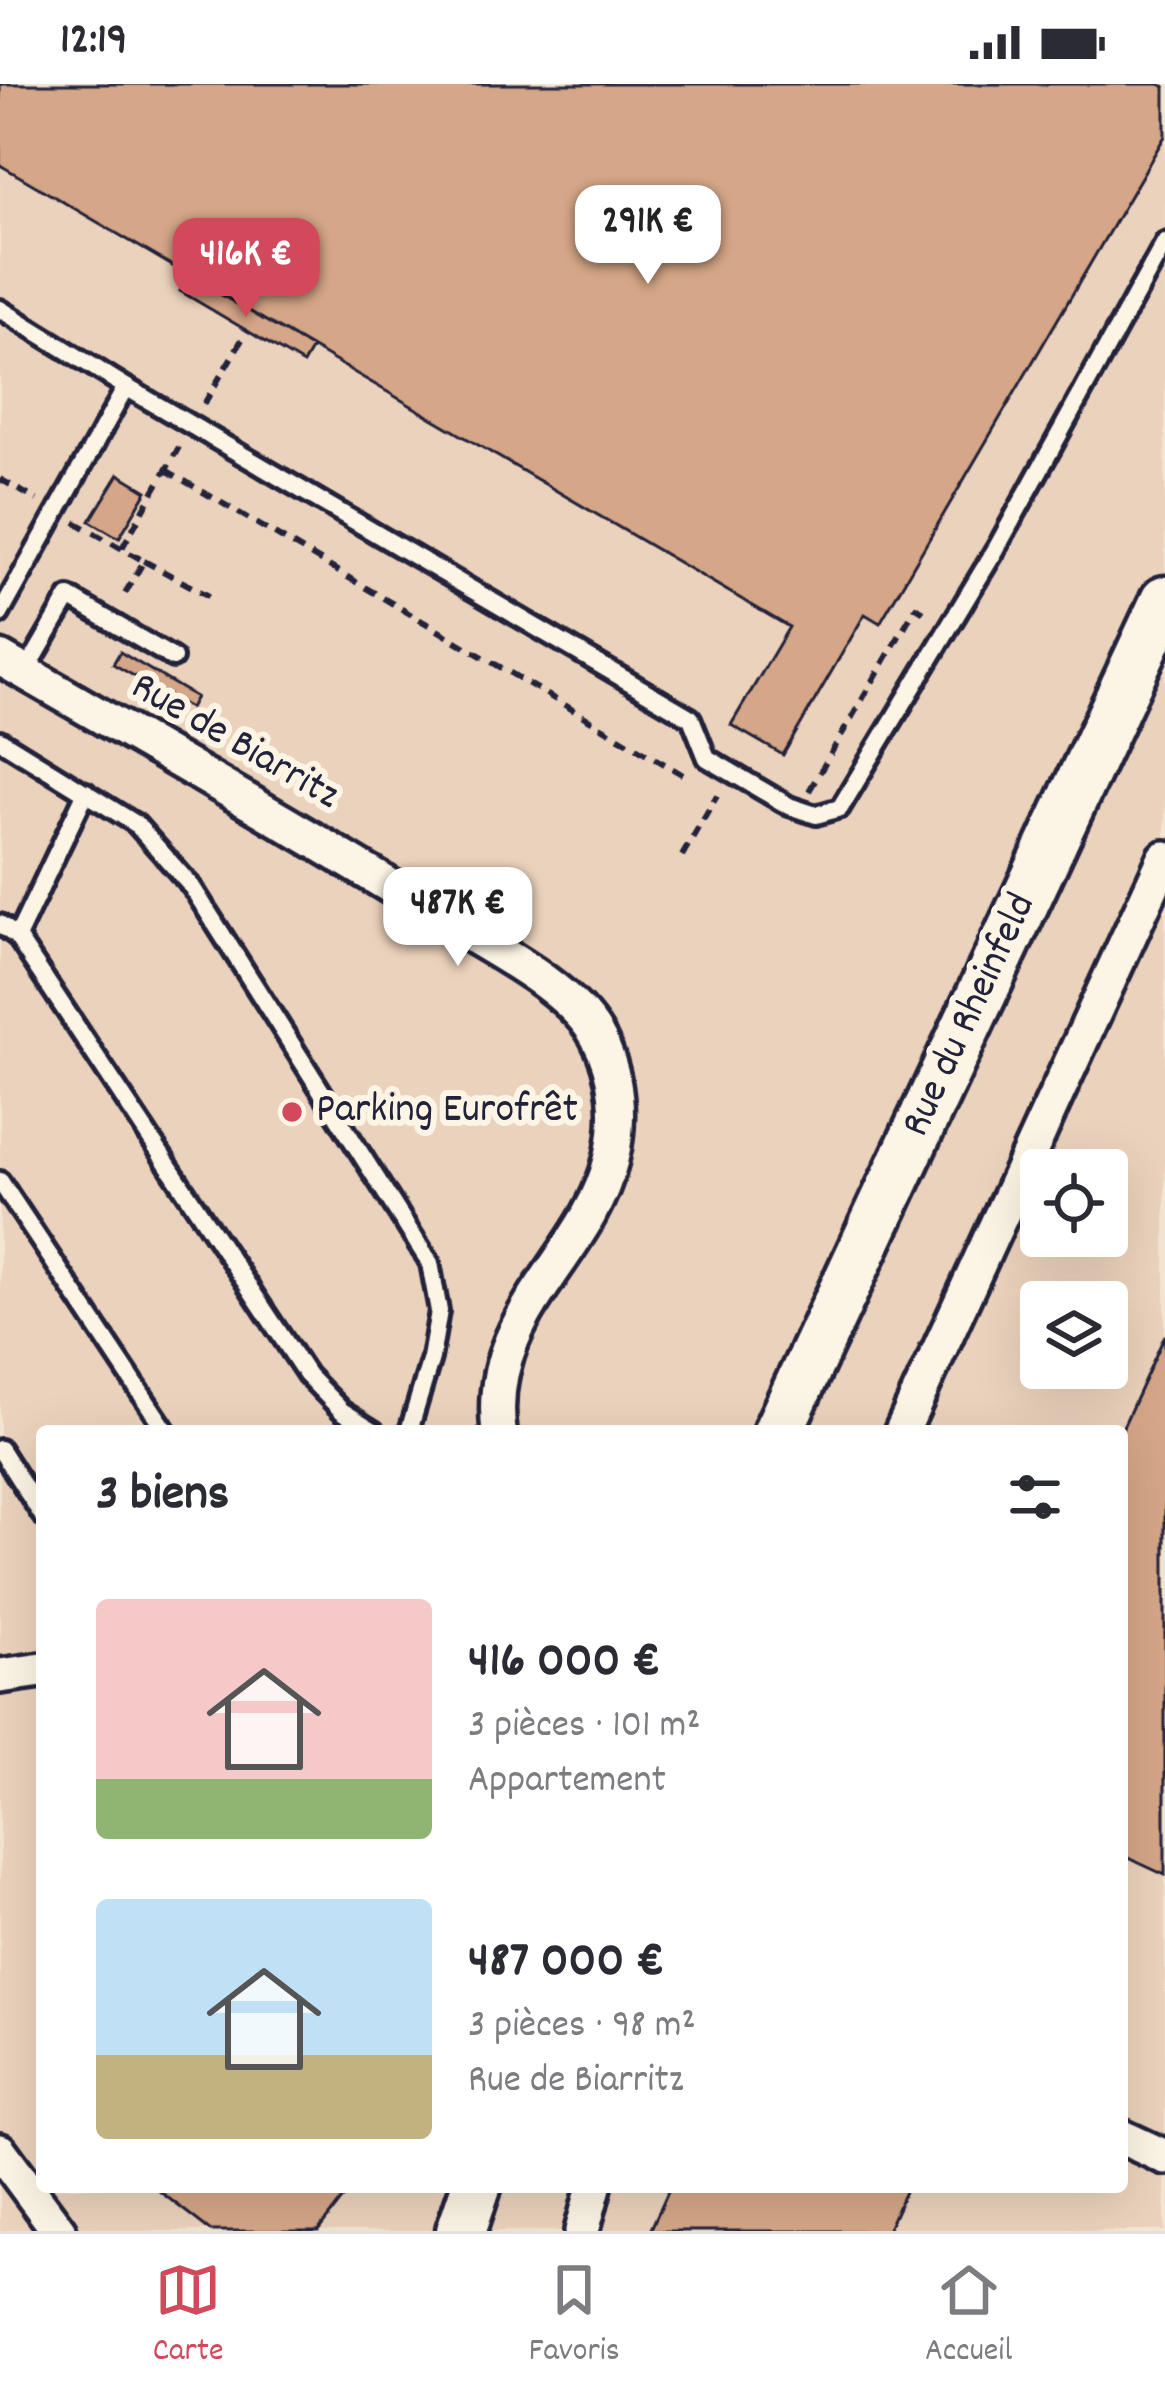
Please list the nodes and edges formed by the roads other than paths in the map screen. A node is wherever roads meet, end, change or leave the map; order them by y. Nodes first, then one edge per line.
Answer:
1 (1165, 242) edge
2 (0, 309) edge
3 (126, 387) junction
4 (1165, 601) edge
5 (3, 603) edge
6 (172, 658) dead end
7 (13, 666) edge
8 (0, 740) edge
9 (86, 792) junction
10 (1165, 858) edge
11 (0, 924) edge
12 (17, 937) junction
13 (0, 1181) edge
14 (162, 1425) edge
15 (364, 1425) edge
16 (411, 1425) edge
17 (498, 1425) edge
18 (781, 1425) edge
19 (905, 1425) edge
20 (0, 1449) edge
21 (36, 1506) edge
22 (36, 1671) edge
23 (0, 1676) edge
24 (1128, 2140) edge
25 (2, 2157) edge
26 (1165, 2158) edge
27 (474, 2193) edge
28 (592, 2193) edge
29 (59, 2231) edge
30 (461, 2231) edge
31 (582, 2231) edge

1 - 3 lane
2 - 3 lane
3 - 5 lane
4 - 18 street, Rue du Rheinfeld
6 - 7 lane
7 - 17 street, Rue de Biarritz
8 - 9 lane
9 - 12 lane
9 - 16 lane
10 - 19 street
11 - 12 lane
12 - 15 lane
13 - 14 lane
20 - 21 lane
22 - 23 street
24 - 26 street
25 - 29 street
27 - 30 street
28 - 31 street

